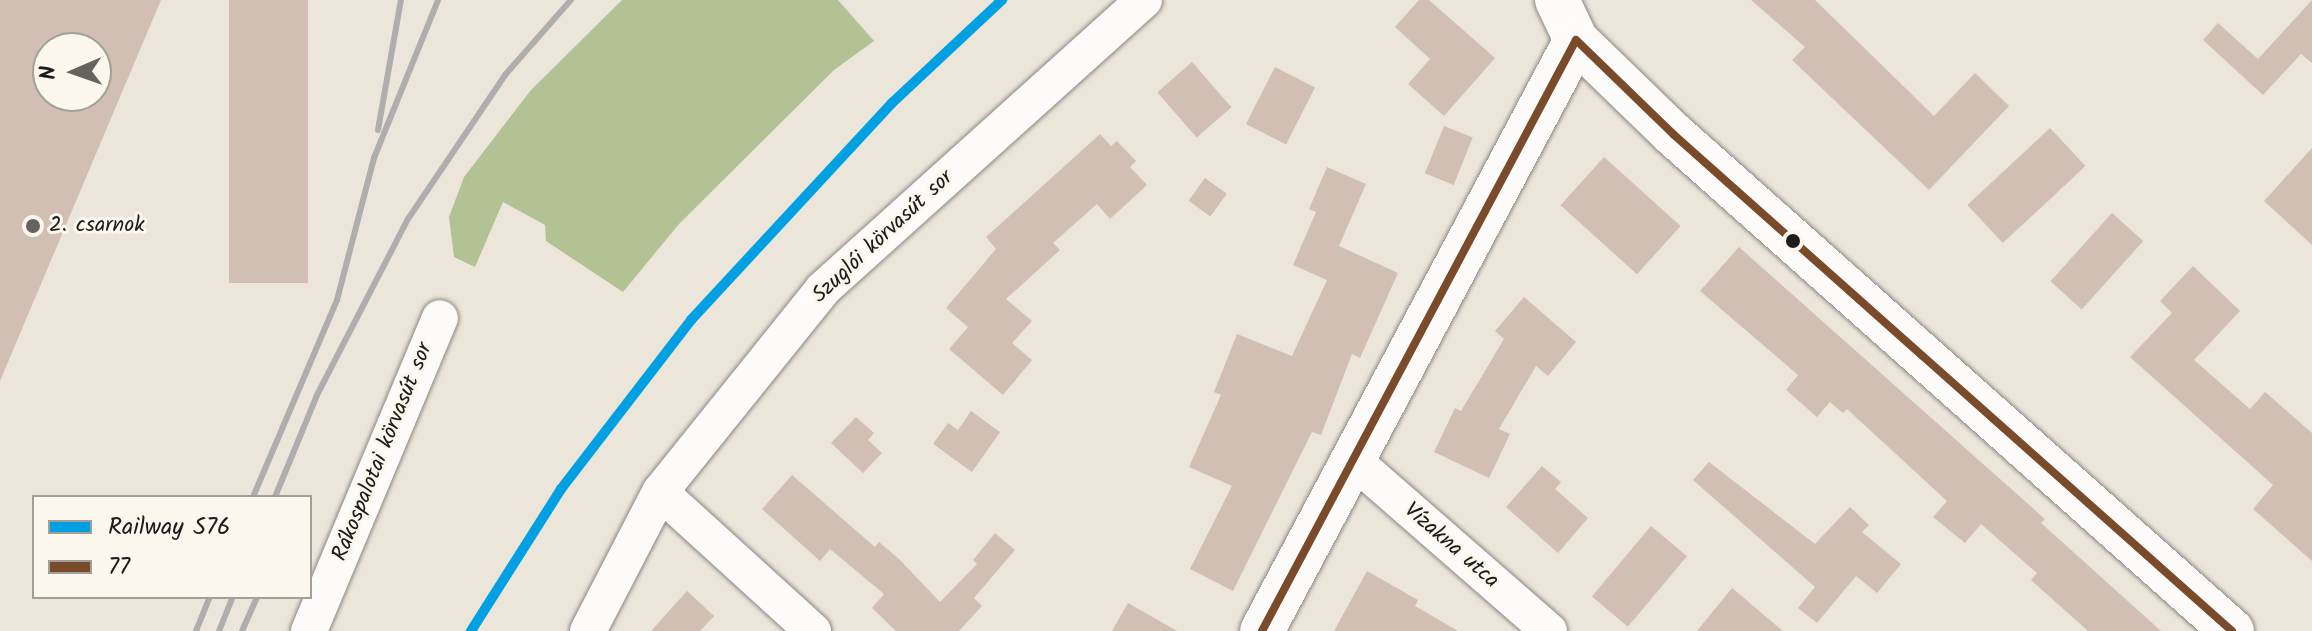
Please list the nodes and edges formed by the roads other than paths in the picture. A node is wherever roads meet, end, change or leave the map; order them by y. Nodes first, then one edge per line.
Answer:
1 (1144, 0) edge
2 (1557, 0) edge
3 (1576, 40) junction
4 (440, 318) dead end
5 (1353, 460) junction
6 (660, 492) junction
7 (309, 631) edge
8 (588, 631) edge
9 (813, 631) edge
10 (1262, 631) edge
11 (1549, 631) edge
12 (2232, 631) edge

1 - 6 street, Szuglói körvasút sor
2 - 3 street
3 - 5 street
3 - 12 street
4 - 7 street, Rákospalotai körvasút sor
5 - 10 street
5 - 11 street, Vízakna utca
6 - 8 street, Szuglói körvasút sor
6 - 9 street

